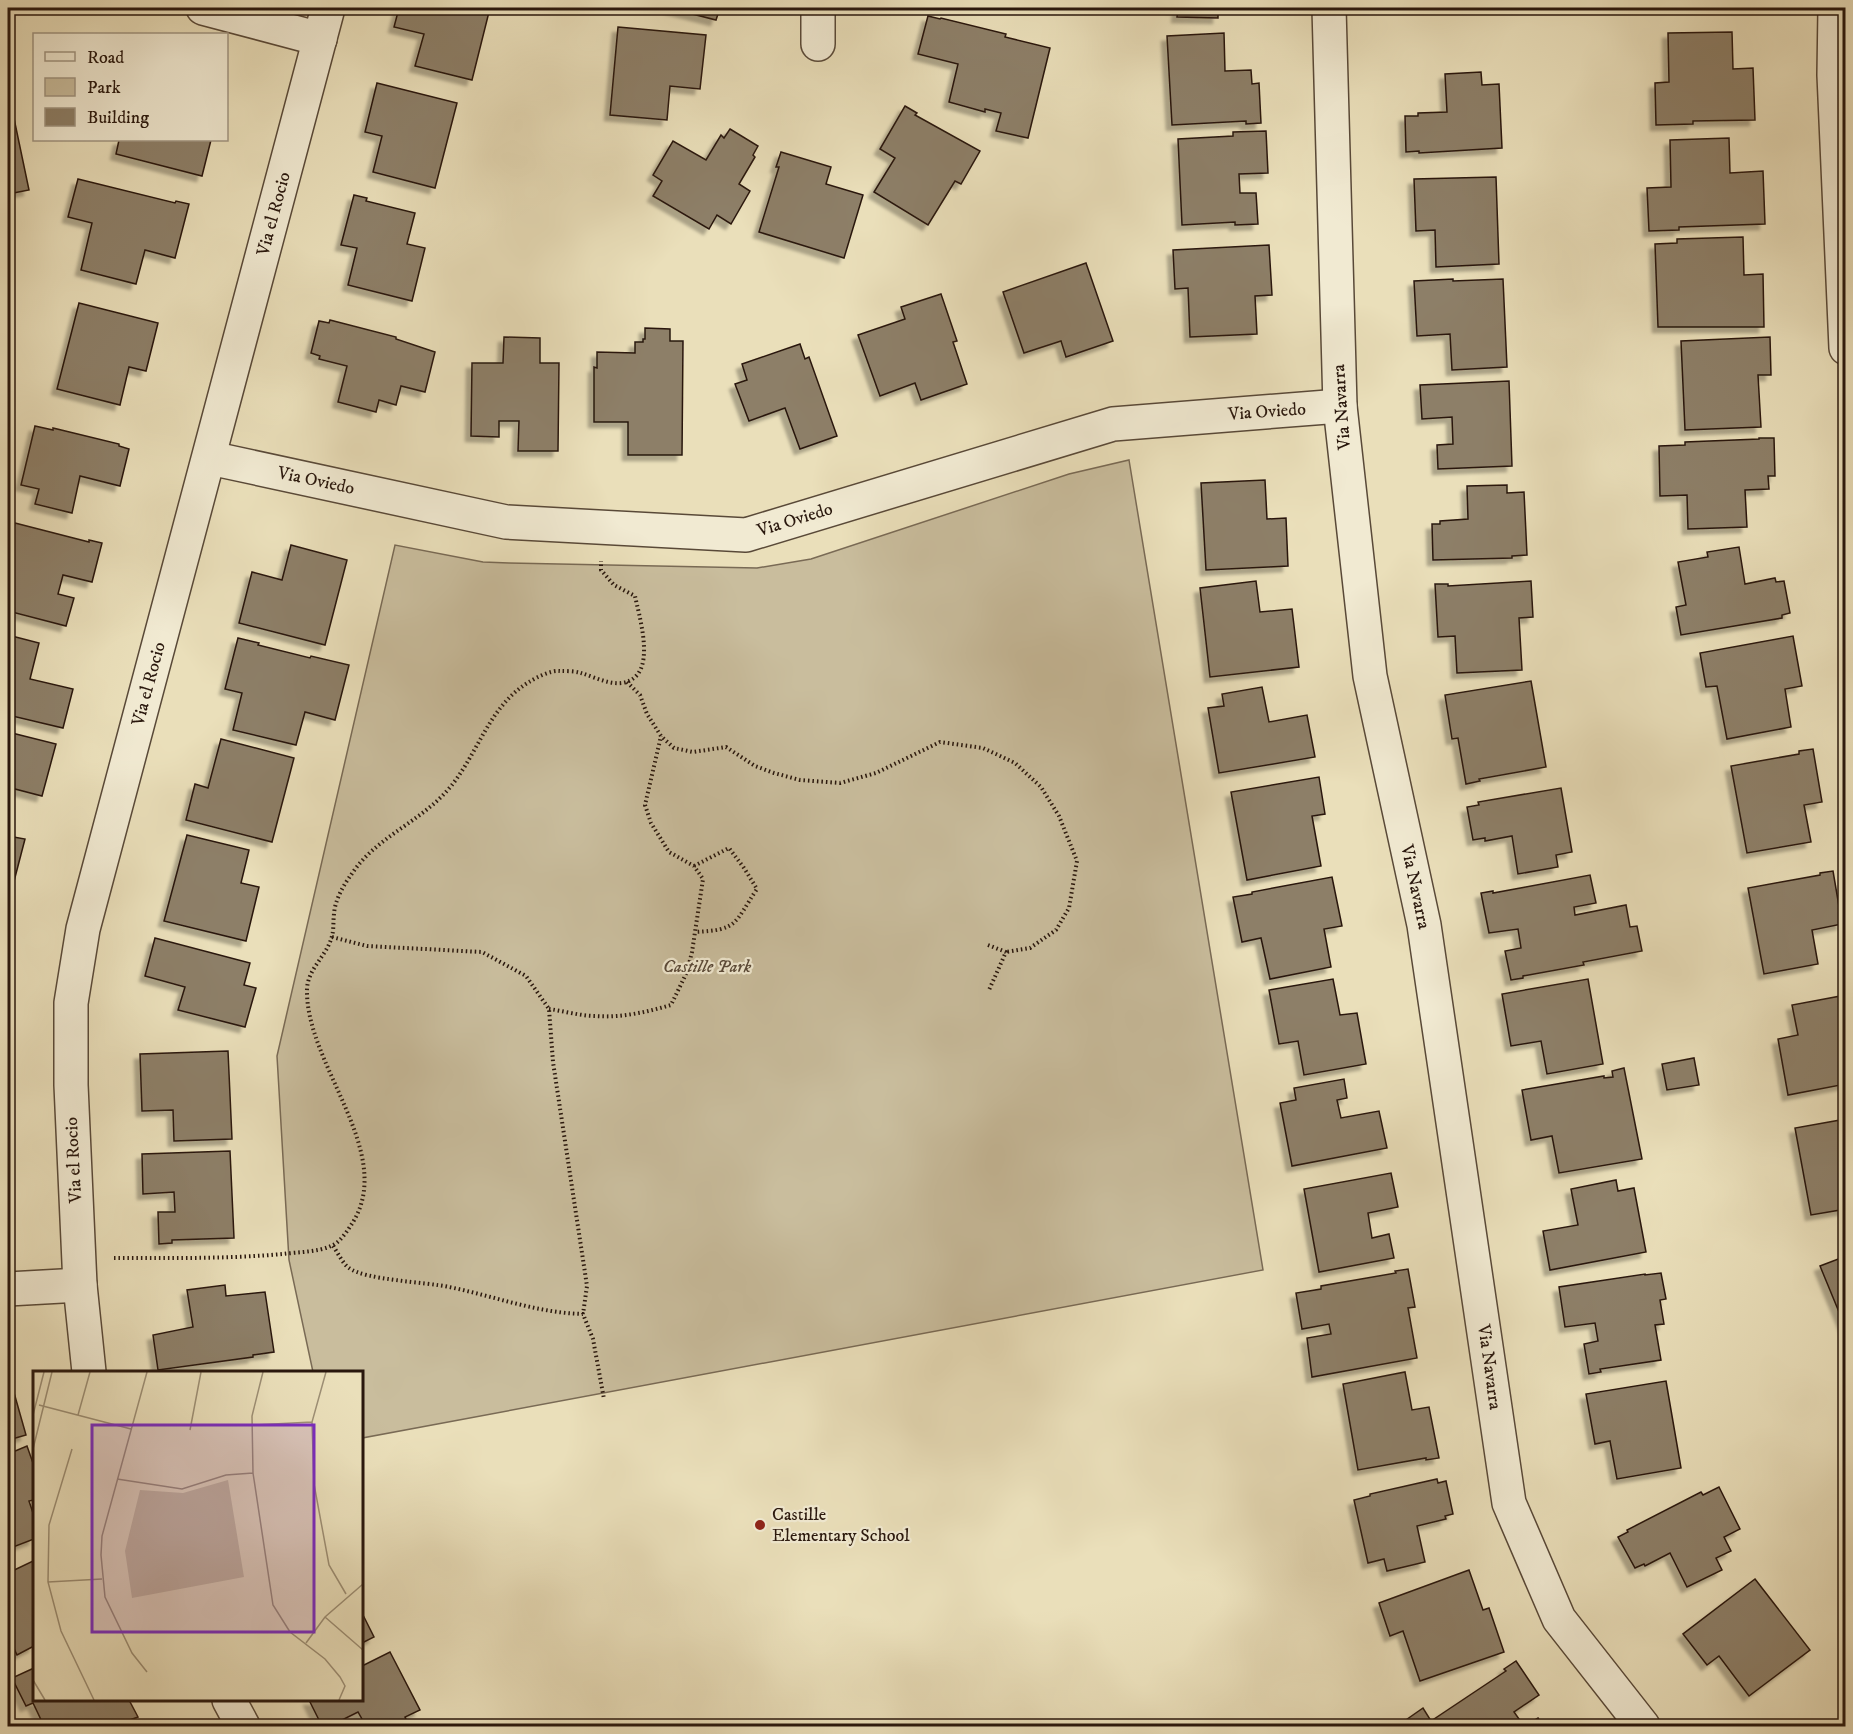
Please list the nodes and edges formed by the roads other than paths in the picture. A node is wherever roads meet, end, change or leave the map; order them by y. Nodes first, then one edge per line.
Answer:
1 (203, 8) edge
2 (328, 8) edge
3 (818, 8) edge
4 (1329, 8) edge
5 (1835, 8) edge
6 (320, 39) junction
7 (818, 44) dead end
8 (1845, 348) edge
9 (1340, 406) junction
10 (210, 458) junction
11 (79, 1271) junction
12 (8, 1289) edge
13 (89, 1371) edge
14 (230, 1701) edge
15 (243, 1726) edge
16 (1643, 1726) edge

1 - 6 street
2 - 6 street, Via el Rocio
3 - 7 street
4 - 9 street, Via Navarra
5 - 8 street
6 - 10 street, Via el Rocio
9 - 10 street, Via Oviedo
9 - 16 street, Via Navarra
10 - 11 street, Via el Rocio
11 - 12 street
11 - 13 street, Via el Rocio
14 - 15 street

